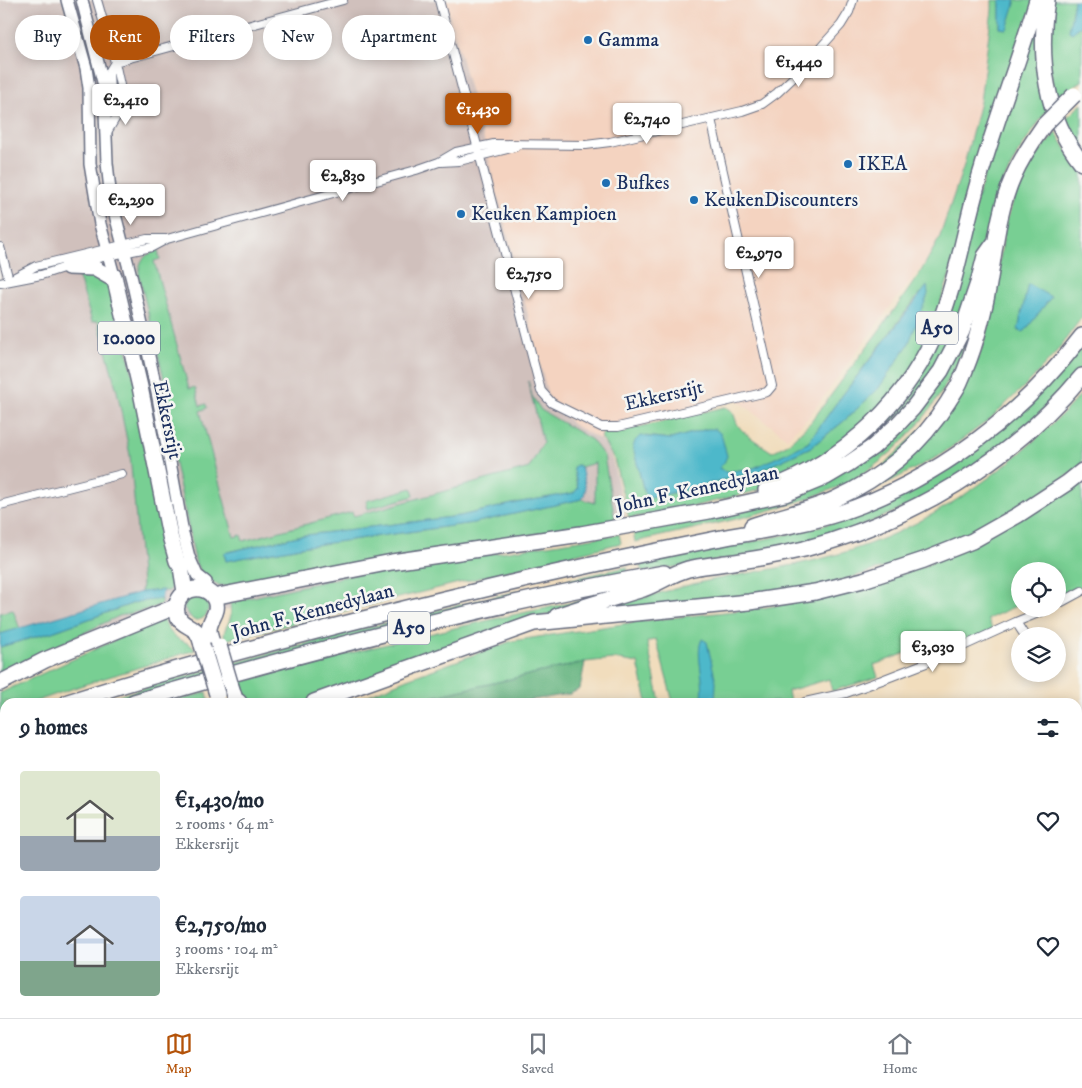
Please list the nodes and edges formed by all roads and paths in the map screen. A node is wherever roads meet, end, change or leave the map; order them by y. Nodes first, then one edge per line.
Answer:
1 (67, 0) edge
2 (82, 0) edge
3 (97, 0) edge
4 (343, 0) edge
5 (439, 0) edge
6 (852, 0) edge
7 (1037, 0) edge
8 (1047, 0) edge
9 (115, 62) junction
10 (1078, 92) edge
11 (104, 104) junction
12 (711, 119) junction
13 (106, 134) junction
14 (479, 151) junction
15 (1082, 163) edge
16 (995, 242) junction
17 (0, 247) edge
18 (123, 249) junction
19 (108, 252) junction
20 (68, 267) junction
21 (115, 278) junction
22 (9, 280) junction
23 (0, 283) edge
24 (1082, 336) edge
25 (1082, 376) edge
26 (1082, 471) edge
27 (122, 474) dead end
28 (0, 505) edge
29 (669, 517) junction
30 (718, 539) junction
31 (183, 559) junction
32 (688, 569) junction
33 (197, 587) junction
34 (1082, 591) edge
35 (217, 596) junction
36 (1066, 600) edge
37 (176, 606) junction
38 (149, 616) junction
39 (1028, 617) edge
40 (1016, 622) junction
41 (534, 623) junction
42 (1019, 627) edge
43 (210, 643) junction
44 (0, 683) edge
45 (367, 684) junction
46 (227, 697) edge
47 (81, 698) edge
48 (148, 698) edge
49 (326, 698) edge
50 (348, 698) edge
51 (823, 698) edge

1 - 19 main road, Ekkersrijt / 10.000
2 - 11 main road, Ekkersrijt / 10.000
3 - 9 street, Ekkersrijt
4 - 9 street
5 - 14 street, Ekkersrijt
6 - 12 street
7 - 29 highway, A50
8 - 15 highway
9 - 11 street, Ekkersrijt
9 - 13 street, Ekkersrijt
10 - 16 highway, John F. Kennedylaan, bridge
11 - 13 main road, Ekkersrijt / 10.000
12 - 14 street
12 - 14 street, Ekkersrijt
13 - 18 main road, Ekkersrijt / 10.000
14 - 18 street
16 - 29 highway, John F. Kennedylaan
16 - 30 highway, A50
17 - 22 street
18 - 19 street
18 - 31 main road, Ekkersrijt / 10.000
19 - 20 street
19 - 21 main road, Ekkersrijt / 10.000
19 - 22 street
20 - 21 highway
20 - 22 street
21 - 31 highway, Ekkersrijt / 10.000
22 - 23 street
24 - 30 highway, A50
25 - 32 highway, A50
26 - 41 highway
27 - 28 street
29 - 35 highway, John F. Kennedylaan
30 - 47 highway, John F. Kennedylaan / A50
31 - 33 main road, Ekkersrijt / 10.000
31 - 33 highway, Ekkersrijt / 10.000
31 - 38 highway
32 - 41 highway, A50
32 - 48 highway, John F. Kennedylaan / A50
33 - 35 highway
33 - 37 highway
34 - 36 street
35 - 43 highway
37 - 38 highway
37 - 43 highway
38 - 44 highway
39 - 40 street
40 - 42 street
40 - 51 street
41 - 45 highway
43 - 46 highway, bridge
45 - 49 highway
45 - 50 highway

